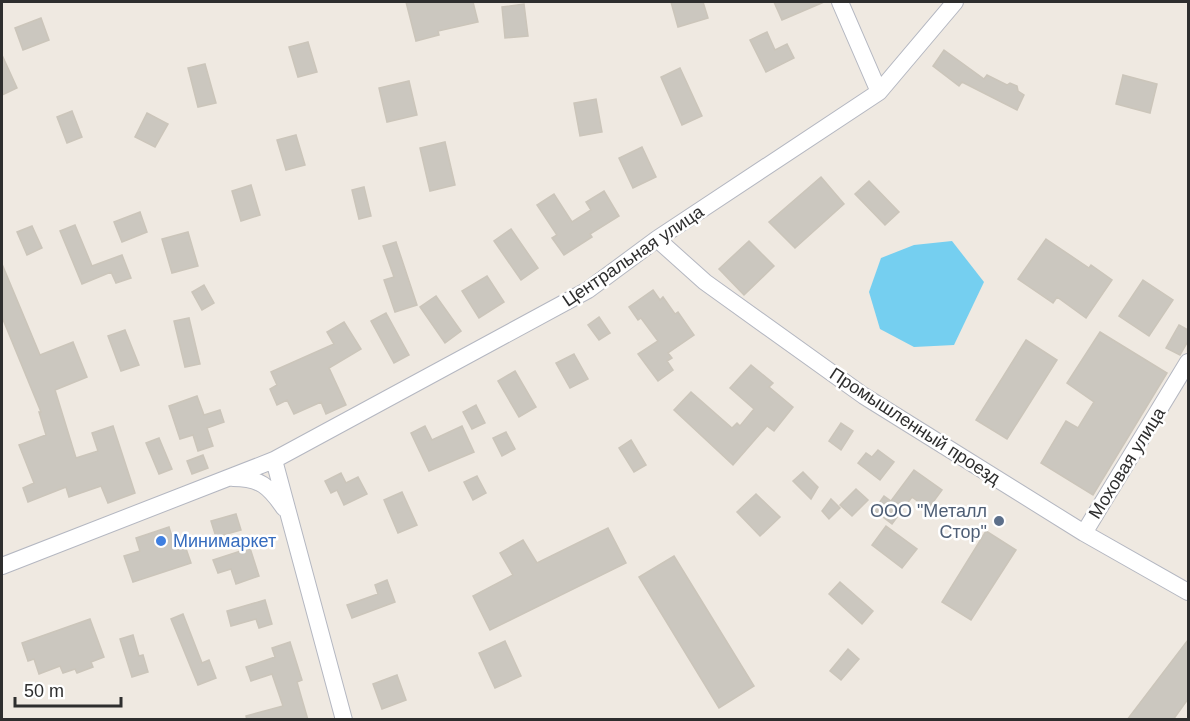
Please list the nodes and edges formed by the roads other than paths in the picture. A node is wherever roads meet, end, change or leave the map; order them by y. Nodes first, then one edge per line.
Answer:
1 (840, 2) edge
2 (955, 2) edge
3 (879, 92) junction
4 (657, 239) junction
5 (1188, 362) edge
6 (274, 460) junction
7 (226, 478) junction
8 (288, 514) junction
9 (1084, 533) junction
10 (2, 566) edge
11 (1188, 592) edge
12 (344, 720) edge

1 - 3 street
2 - 3 street, Центральная улица
3 - 4 street, Центральная улица
4 - 6 street, Центральная улица
4 - 9 street, Промышленный проезд
5 - 9 street, Моховая улица
6 - 7 street, Центральная улица
6 - 8 street
7 - 8 street
7 - 10 street, Центральная улица
8 - 12 street
9 - 11 street, Промышленный проезд

